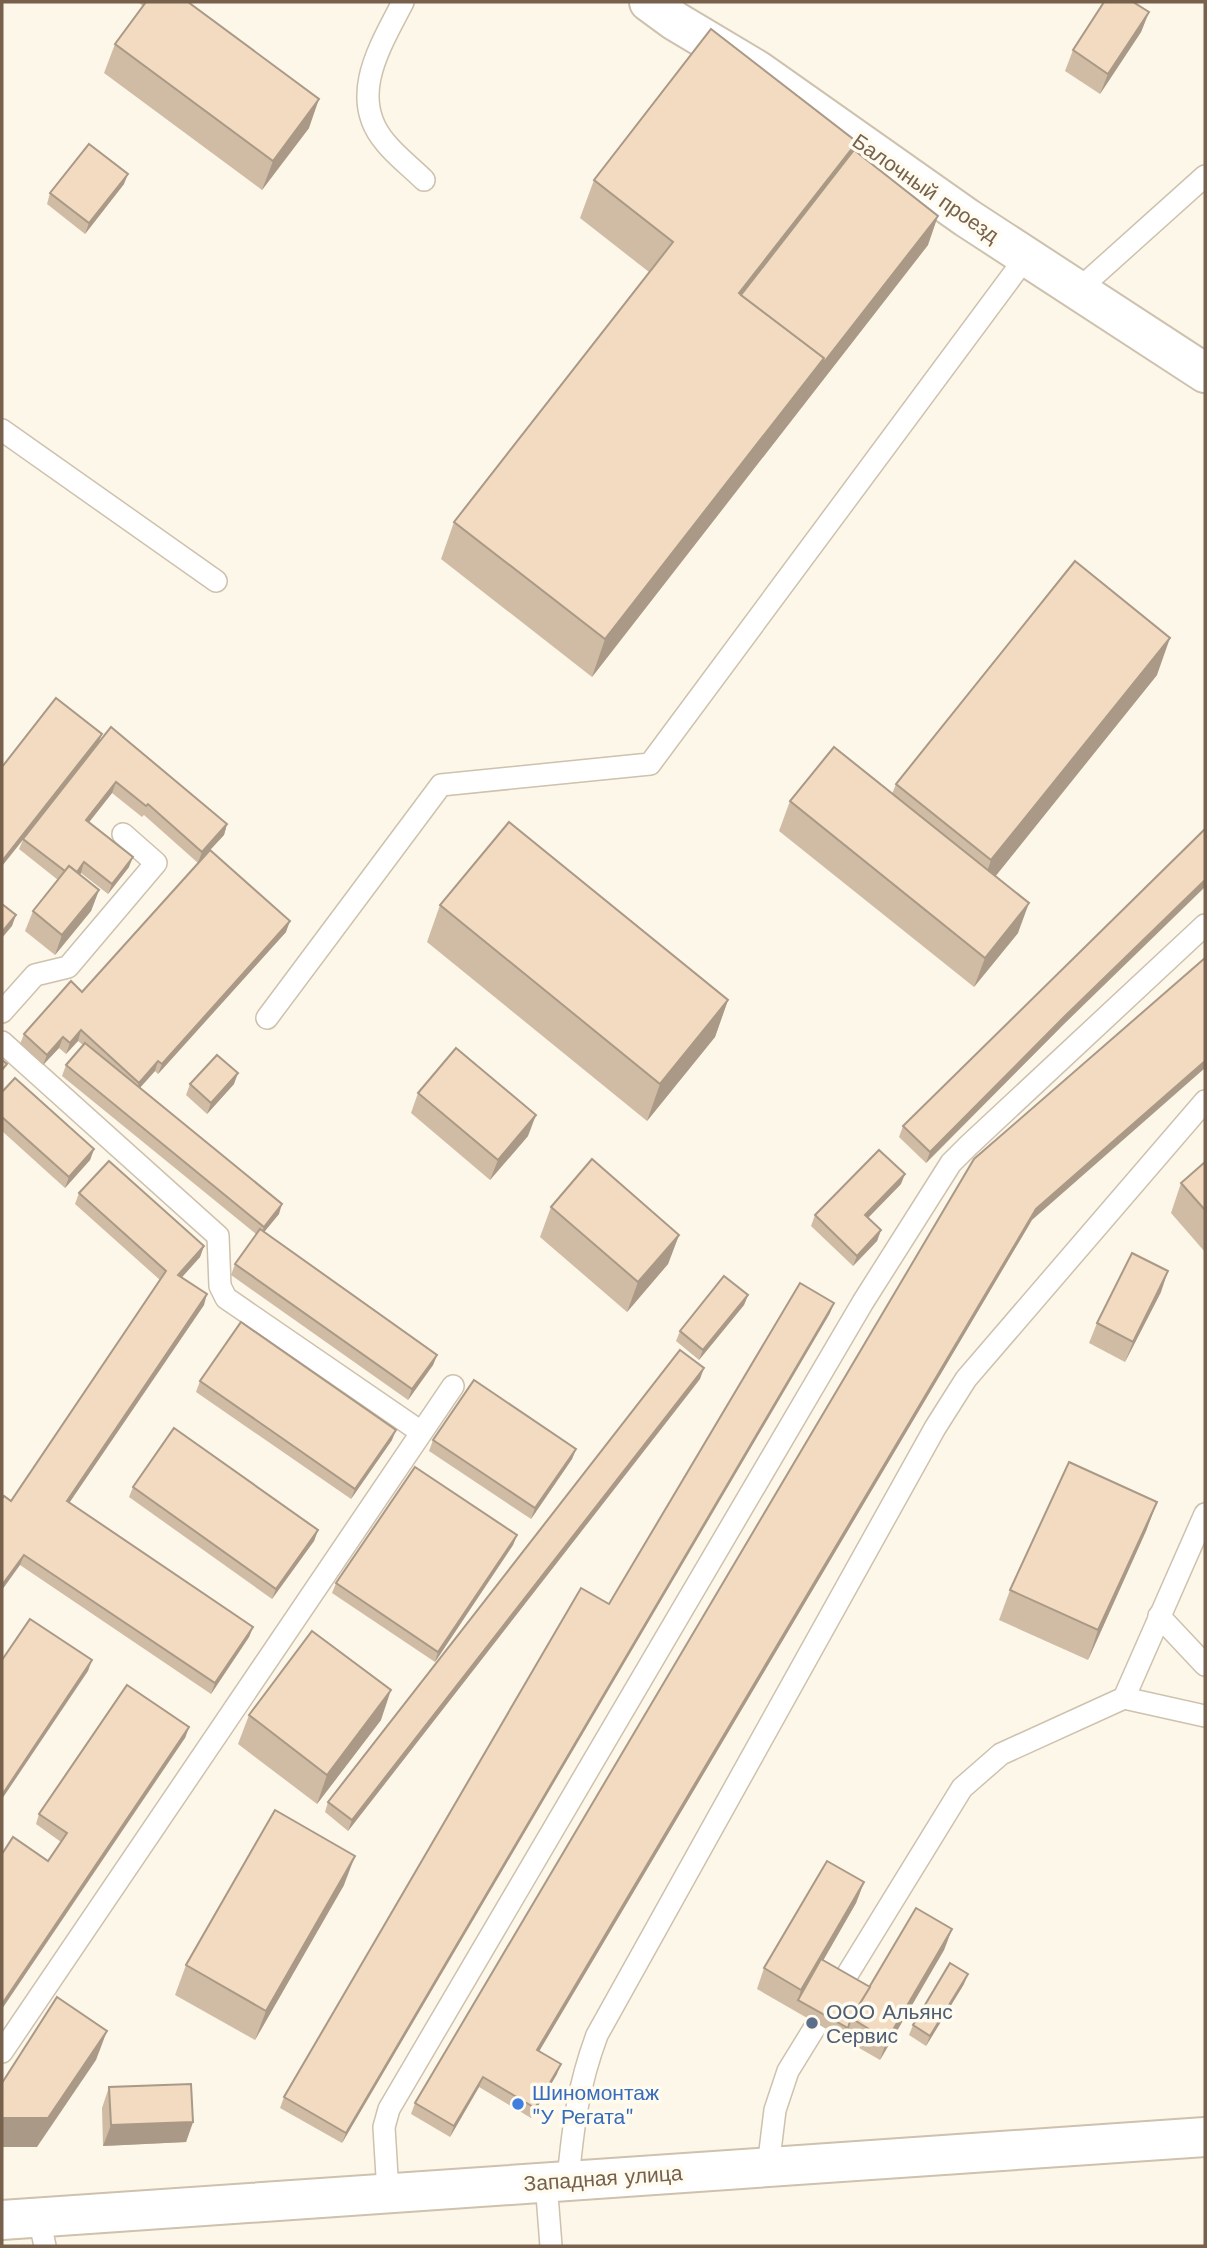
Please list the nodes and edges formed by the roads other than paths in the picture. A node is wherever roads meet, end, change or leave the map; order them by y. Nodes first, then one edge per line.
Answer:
1 (402, 2) edge
2 (649, 2) edge
3 (1205, 176) edge
4 (424, 180) dead end
5 (1026, 257) junction
6 (1078, 290) junction
7 (1205, 373) edge
8 (2, 430) edge
9 (216, 581) dead end
10 (122, 834) dead end
11 (1205, 925) edge
12 (2, 1012) edge
13 (267, 1018) dead end
14 (2, 1042) edge
15 (1205, 1101) edge
16 (453, 1386) dead end
17 (421, 1433) junction
18 (1205, 1514) edge
19 (1159, 1616) junction
20 (1205, 1665) edge
21 (1124, 1698) junction
22 (1205, 1716) edge
23 (2, 2052) edge
24 (1205, 2137) edge
25 (768, 2167) junction
26 (557, 2181) junction
27 (388, 2193) junction
28 (2, 2220) edge
29 (42, 2232) edge
30 (551, 2246) edge

1 - 4 lane
2 - 5 street, Балочный проезд
3 - 6 lane
5 - 6 street, Балочный проезд
5 - 13 lane
6 - 7 street, Балочный проезд
8 - 9 lane
10 - 12 lane
11 - 27 lane
14 - 17 lane
15 - 26 lane
16 - 17 lane
17 - 23 lane
18 - 19 lane
19 - 20 lane
19 - 21 lane
21 - 22 lane
21 - 25 lane
24 - 25 street, Западная улица
25 - 26 street, Западная улица
26 - 27 street, Западная улица
26 - 30 lane
27 - 29 street, Западная улица
28 - 29 street, Западная улица

